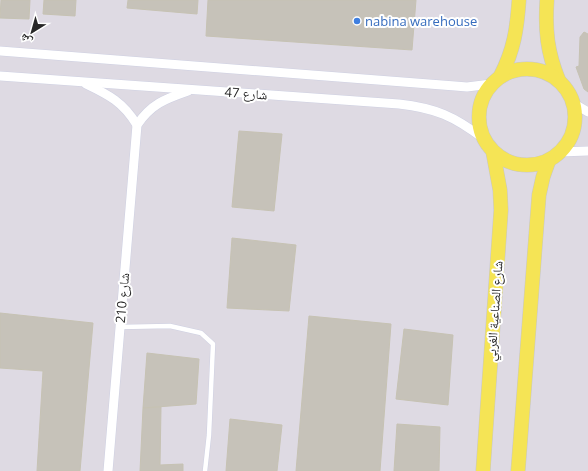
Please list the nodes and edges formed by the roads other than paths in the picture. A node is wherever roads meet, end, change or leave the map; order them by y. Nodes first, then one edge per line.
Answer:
1 (519, 0) edge
2 (547, 0) edge
3 (0, 52) edge
4 (0, 76) edge
5 (496, 80) junction
6 (559, 80) junction
7 (79, 82) junction
8 (192, 89) junction
9 (573, 103) junction
10 (588, 112) edge
11 (136, 125) junction
12 (484, 139) junction
13 (588, 151) edge
14 (493, 152) junction
15 (554, 156) junction
16 (120, 327) junction
17 (482, 469) edge
18 (108, 471) edge
19 (205, 471) edge
20 (518, 471) edge

1 - 5 main road
2 - 6 main road
3 - 5 street, شارع 47
4 - 7 street, شارع 47
5 - 6 main road
5 - 12 main road
6 - 9 main road
7 - 8 street, شارع 47
7 - 11 street
8 - 11 street
8 - 12 street, شارع 47
9 - 10 street
9 - 15 main road
11 - 16 street, شارع 210
12 - 14 main road
13 - 15 street
14 - 15 main road
14 - 17 main road, شارع الصناعية الغربي
15 - 20 main road
16 - 18 street, شارع 210
16 - 19 lane

